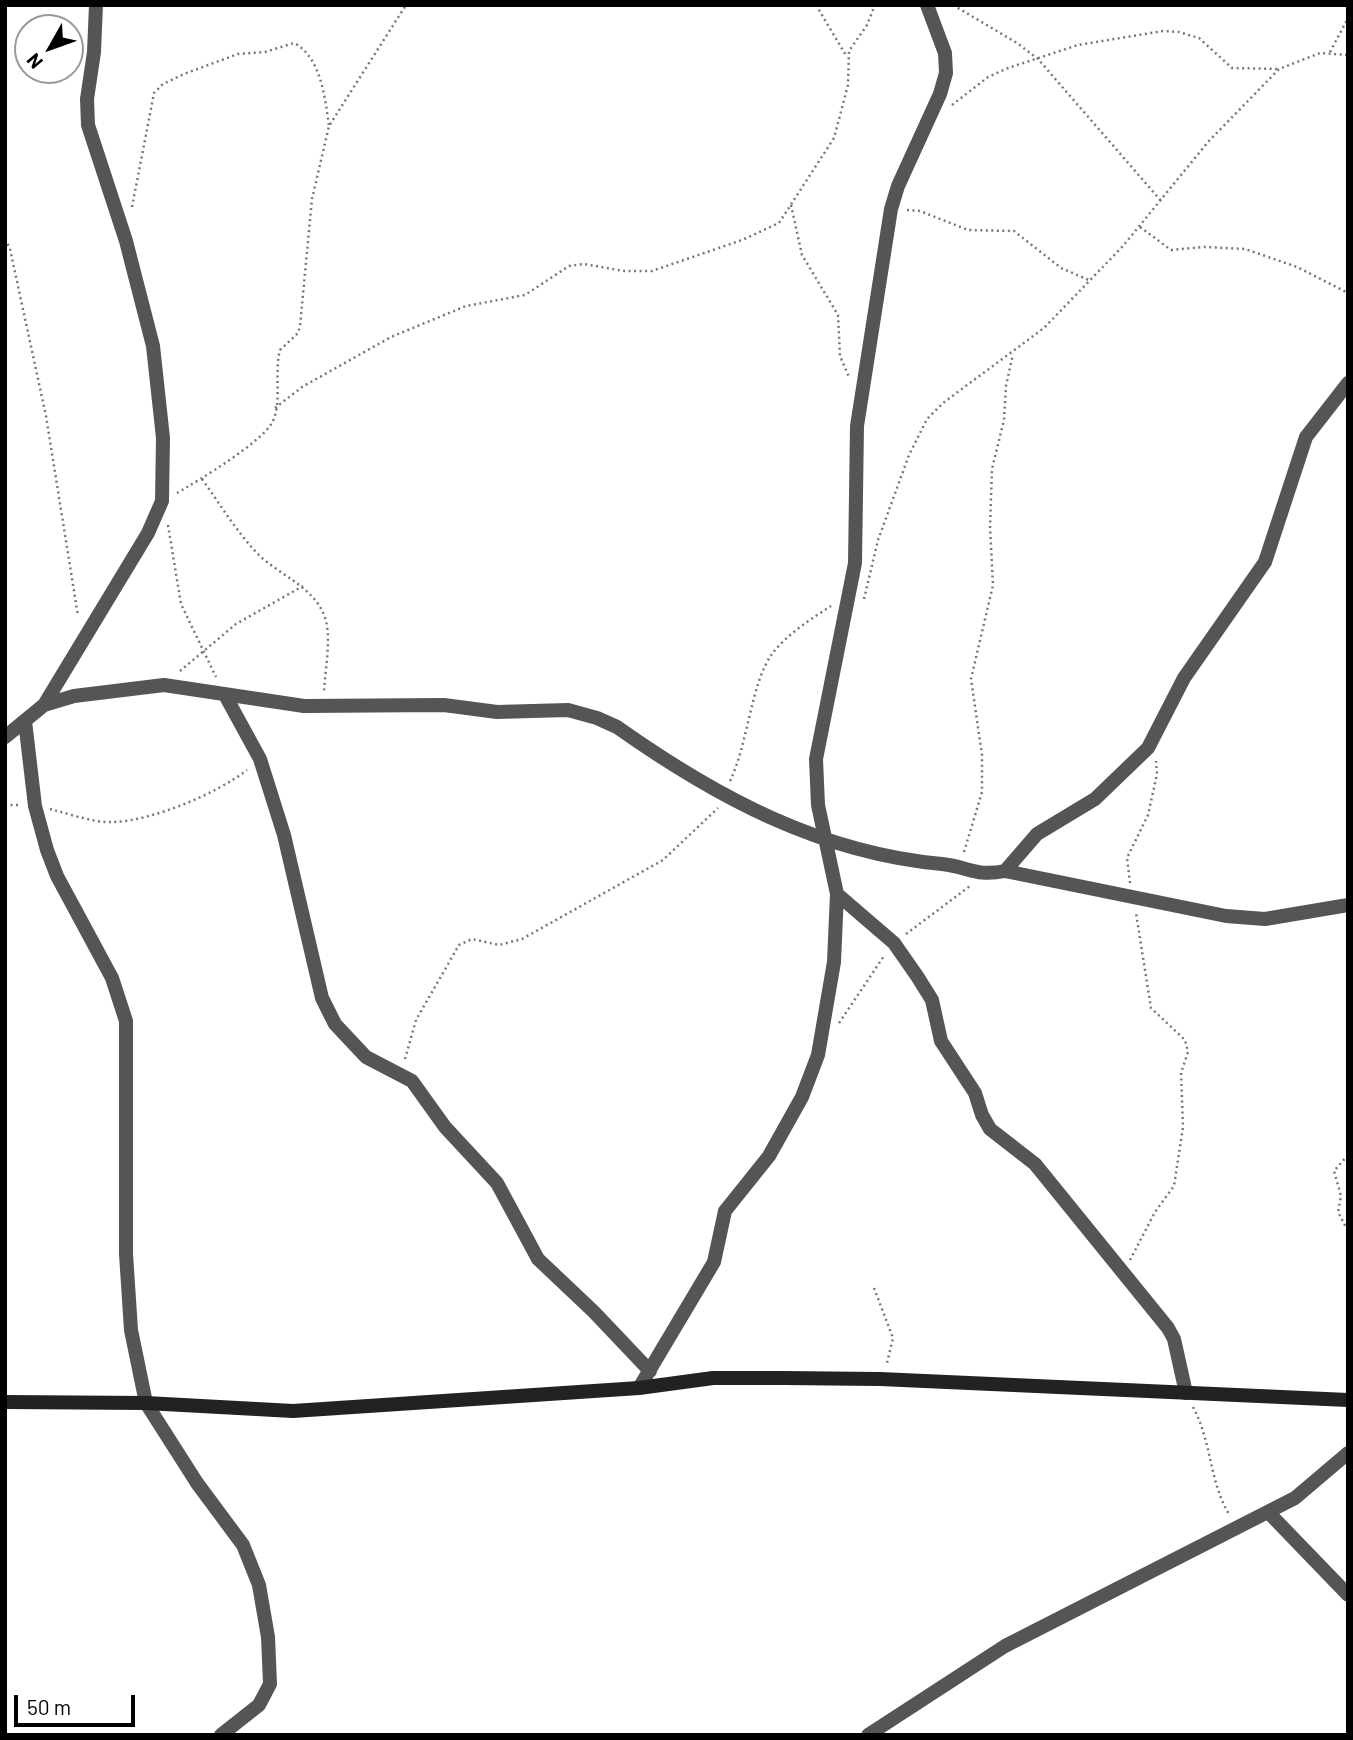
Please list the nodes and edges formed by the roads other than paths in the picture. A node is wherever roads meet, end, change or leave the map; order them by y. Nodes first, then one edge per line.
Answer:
1 (96, 5) edge
2 (927, 5) edge
3 (1348, 383) edge
4 (226, 695) junction
5 (44, 705) junction
6 (25, 722) junction
7 (5, 737) edge
8 (825, 841) junction
9 (1005, 871) junction
10 (838, 894) junction
11 (1348, 905) edge
12 (650, 1371) junction
13 (639, 1388) junction
14 (1186, 1393) junction
15 (1348, 1400) edge
16 (5, 1402) edge
17 (146, 1403) junction
18 (1348, 1453) edge
19 (1268, 1512) junction
20 (1348, 1595) edge
21 (221, 1735) edge
22 (868, 1735) edge

1 - 5 street
2 - 8 street
3 - 9 street
4 - 5 street
4 - 8 street
4 - 12 street
5 - 6 street
6 - 7 street
6 - 17 street
8 - 9 street
8 - 10 street
9 - 11 street
10 - 12 street
10 - 14 street
12 - 13 street
13 - 14 street
13 - 17 street
14 - 15 street
16 - 17 street
17 - 21 street
18 - 19 street
19 - 20 street
19 - 22 street

